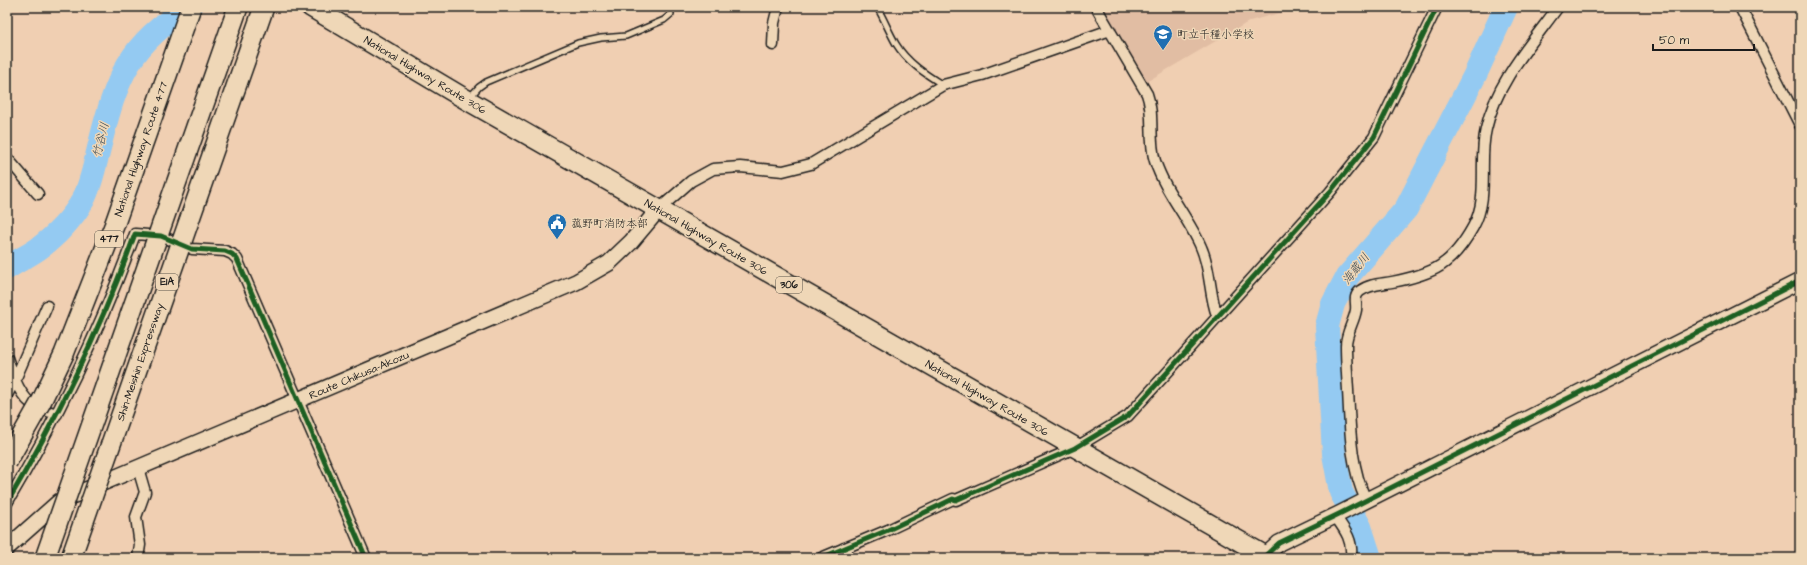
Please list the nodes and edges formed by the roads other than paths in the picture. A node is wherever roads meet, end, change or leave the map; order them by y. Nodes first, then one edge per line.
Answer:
1 (191, 7) edge
2 (238, 7) edge
3 (264, 7) edge
4 (311, 7) edge
5 (670, 7) edge
6 (778, 7) edge
7 (877, 7) edge
8 (1096, 7) edge
9 (1437, 7) edge
10 (1558, 7) edge
11 (1740, 7) edge
12 (1110, 30) junction
13 (773, 45) dead end
14 (943, 85) junction
15 (467, 100) junction
16 (1800, 125) edge
17 (7, 158) edge
18 (38, 194) dead end
19 (658, 210) junction
20 (1800, 281) edge
21 (48, 306) dead end
22 (1217, 315) junction
23 (7, 358) edge
24 (14, 380) junction
25 (7, 395) edge
26 (298, 401) junction
27 (57, 414) junction
28 (1075, 448) junction
29 (7, 462) edge
30 (138, 468) junction
31 (1364, 501) junction
32 (7, 503) edge
33 (1337, 515) junction
34 (7, 548) edge
35 (844, 548) junction
36 (1267, 557) edge
37 (45, 558) edge
38 (71, 558) edge
39 (138, 558) edge
40 (366, 558) edge
41 (821, 558) edge
42 (848, 558) edge
43 (1351, 558) edge

1 - 29 highway, National Highway Route 477 / 477, bridge
2 - 37 highway, E1A, bridge
3 - 38 highway, Shin-Meishin Expressway / E1A, bridge
4 - 15 highway, National Highway Route 306 / 306
5 - 15 lane
6 - 13 street
7 - 14 lane
8 - 12 street
9 - 22 street
10 - 31 street
11 - 16 street
12 - 14 street
12 - 22 street
14 - 19 street
15 - 19 highway, National Highway Route 306 / 306
17 - 18 street
19 - 26 main road, Route Chikusa-Akozu
19 - 28 highway, National Highway Route 306 / 306
20 - 31 main road
21 - 24 street
22 - 28 street
23 - 24 street
24 - 25 street
24 - 27 street
26 - 27 street
26 - 30 main road, Route Chikusa-Akozu
26 - 40 street
27 - 32 street
28 - 35 street
28 - 36 highway, National Highway Route 306 / 306
30 - 34 main road, Route Chikusa-Akozu
30 - 39 street
31 - 33 main road
33 - 36 main road
33 - 43 street
35 - 41 street
35 - 42 street

